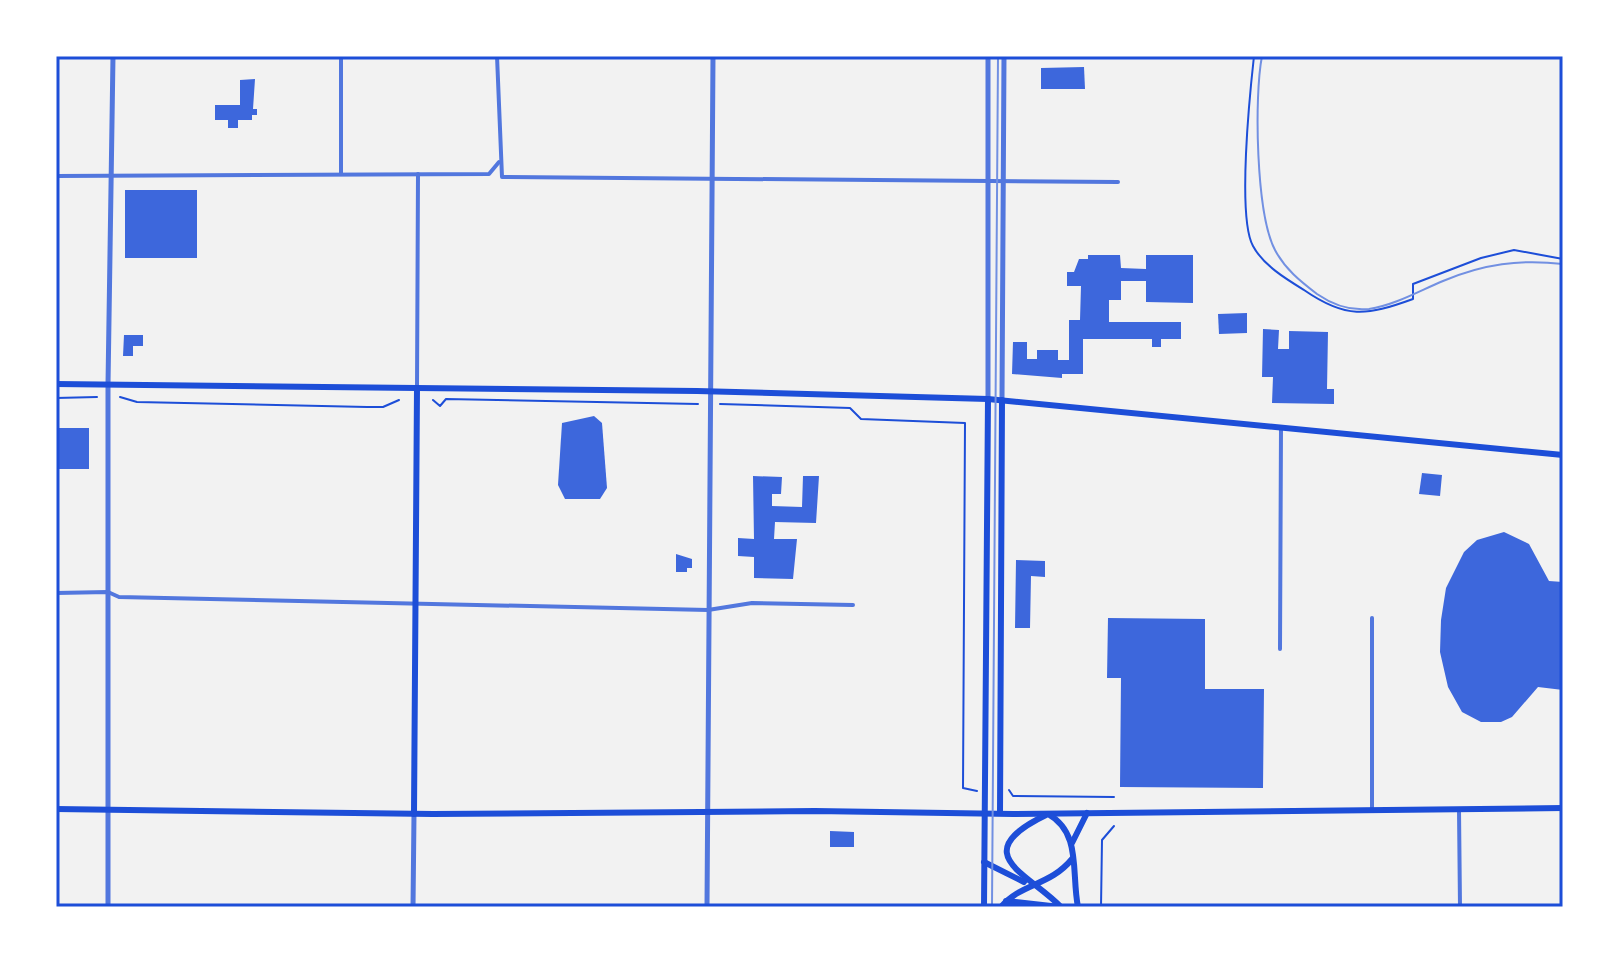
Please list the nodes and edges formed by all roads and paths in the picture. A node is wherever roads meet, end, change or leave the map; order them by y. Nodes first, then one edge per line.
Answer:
1 (113, 56) edge
2 (341, 56) edge
3 (497, 56) edge
4 (713, 56) edge
5 (988, 56) edge
6 (1004, 56) edge
7 (1254, 56) edge
8 (499, 162) junction
9 (341, 173) junction
10 (418, 174) junction
11 (56, 176) edge
12 (112, 176) junction
13 (713, 180) junction
14 (986, 180) junction
15 (1003, 181) junction
16 (1118, 182) dead end
17 (1563, 259) edge
18 (56, 384) edge
19 (108, 385) junction
20 (417, 388) junction
21 (710, 391) junction
22 (97, 397) dead end
23 (120, 397) dead end
24 (56, 398) edge
25 (988, 399) junction
26 (399, 400) dead end
27 (433, 400) dead end
28 (1002, 400) junction
29 (698, 404) dead end
30 (720, 404) dead end
31 (1281, 427) junction
32 (1563, 455) edge
33 (108, 592) junction
34 (56, 593) edge
35 (414, 602) junction
36 (853, 605) dead end
37 (708, 610) junction
38 (1372, 618) dead end
39 (1280, 649) dead end
40 (1009, 790) dead end
41 (977, 791) dead end
42 (1114, 797) dead end
43 (1563, 808) edge
44 (56, 809) edge
45 (108, 809) junction
46 (1459, 810) junction
47 (1372, 811) junction
48 (706, 812) junction
49 (985, 813) junction
50 (1000, 813) junction
51 (1087, 813) junction
52 (414, 814) junction
53 (1048, 814) junction
54 (1114, 826) dead end
55 (1072, 843) junction
56 (1072, 859) junction
57 (984, 862) junction
58 (1033, 885) junction
59 (1004, 904) edge
60 (108, 907) edge
61 (413, 907) edge
62 (707, 907) edge
63 (984, 907) edge
64 (1061, 907) edge
65 (1078, 907) edge
66 (1101, 907) edge
67 (1460, 907) edge

1 - 12 street
2 - 9 street
3 - 8 street
4 - 13 street
5 - 14 street
6 - 15 street
7 - 17 path
8 - 10 street
8 - 13 street
9 - 10 street
9 - 12 street
10 - 20 street
11 - 12 street
12 - 19 street
13 - 14 street
13 - 21 street
14 - 15 street
14 - 25 street
15 - 16 street
15 - 28 street
18 - 19 main road
19 - 20 main road
19 - 33 street
20 - 21 main road
20 - 35 main road
21 - 25 main road
21 - 37 street
22 - 24 path
23 - 26 path
25 - 28 main road
25 - 49 main road
27 - 29 path
28 - 31 main road
28 - 50 main road
30 - 41 path
31 - 32 main road
31 - 39 street
33 - 34 street
33 - 35 street
33 - 45 street
35 - 37 street
35 - 52 main road
36 - 37 street
37 - 48 street
38 - 47 street
40 - 42 path
43 - 46 main road
44 - 45 main road
45 - 52 main road
45 - 60 street
46 - 47 main road
46 - 67 street
47 - 51 main road
48 - 49 main road
48 - 52 main road
48 - 62 street
49 - 50 main road
49 - 57 main road
50 - 53 main road
51 - 53 main road
51 - 55 main road
52 - 61 street
53 - 55 main road
53 - 58 main road
54 - 66 path
55 - 56 main road
56 - 58 main road
56 - 65 main road
57 - 58 main road
57 - 63 main road
58 - 59 main road
58 - 64 main road
59 - 64 main road

